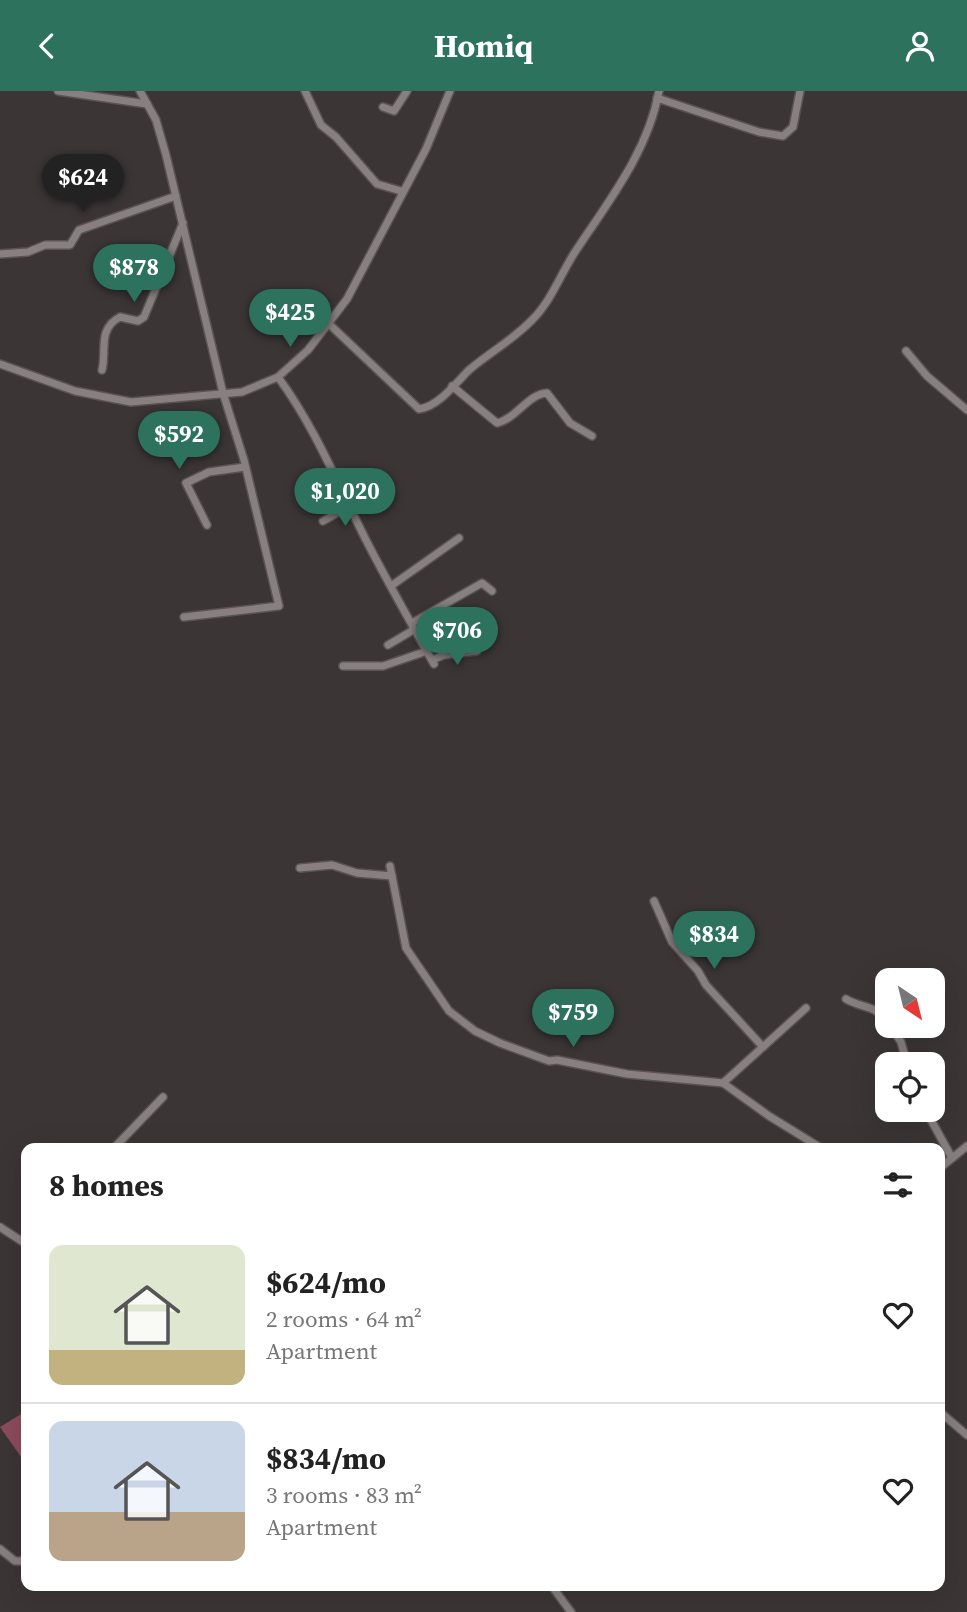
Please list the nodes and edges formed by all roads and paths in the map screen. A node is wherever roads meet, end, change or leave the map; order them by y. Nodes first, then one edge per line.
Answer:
1 (58, 91) edge
2 (140, 91) edge
3 (305, 91) edge
4 (407, 91) edge
5 (450, 91) edge
6 (800, 91) edge
7 (658, 95) edge
8 (146, 104) junction
9 (383, 107) dead end
10 (401, 191) junction
11 (176, 196) junction
12 (184, 223) junction
13 (0, 254) edge
14 (328, 323) junction
15 (906, 351) dead end
16 (0, 364) edge
17 (102, 370) dead end
18 (278, 377) junction
19 (452, 386) junction
20 (223, 393) junction
21 (967, 410) edge
22 (592, 436) dead end
23 (245, 467) junction
24 (350, 506) junction
25 (323, 521) dead end
26 (207, 525) dead end
27 (459, 538) dead end
28 (391, 586) junction
29 (492, 591) dead end
30 (184, 617) dead end
31 (413, 626) junction
32 (388, 645) dead end
33 (427, 651) junction
34 (477, 651) dead end
35 (344, 666) dead end
36 (390, 866) dead end
37 (300, 869) dead end
38 (392, 876) junction
39 (654, 901) dead end
40 (846, 999) dead end
41 (806, 1008) dead end
42 (875, 1008) edge
43 (763, 1047) junction
44 (723, 1083) junction
45 (163, 1097) dead end
46 (932, 1122) edge
47 (119, 1143) edge
48 (813, 1143) edge
49 (944, 1143) edge
50 (945, 1145) edge
51 (967, 1146) edge
52 (952, 1158) junction
53 (945, 1164) edge
54 (0, 1227) edge
55 (21, 1241) edge
56 (945, 1416) edge
57 (967, 1435) edge
58 (0, 1549) edge
59 (21, 1561) edge
60 (555, 1591) edge
61 (571, 1612) edge

1 - 8 street
2 - 8 street
3 - 10 street
4 - 9 street
5 - 10 street
6 - 7 street
7 - 19 street
8 - 11 street
10 - 14 street
11 - 12 street
11 - 13 street
12 - 17 street
12 - 20 street
14 - 18 street
14 - 19 street
15 - 21 street
16 - 20 street
18 - 20 street
18 - 24 street
19 - 22 street
20 - 23 street
23 - 26 street
23 - 30 street
24 - 25 street
24 - 28 street
27 - 28 street
28 - 31 street
29 - 31 street
31 - 32 street
31 - 33 street
33 - 34 street
33 - 35 street
36 - 38 street
37 - 38 street
38 - 44 street
39 - 43 street
40 - 42 street
41 - 43 street
43 - 44 street
44 - 48 street
45 - 47 street
46 - 49 street
50 - 52 street
51 - 52 street
52 - 53 street
54 - 55 street
56 - 57 street
58 - 59 street
60 - 61 street

